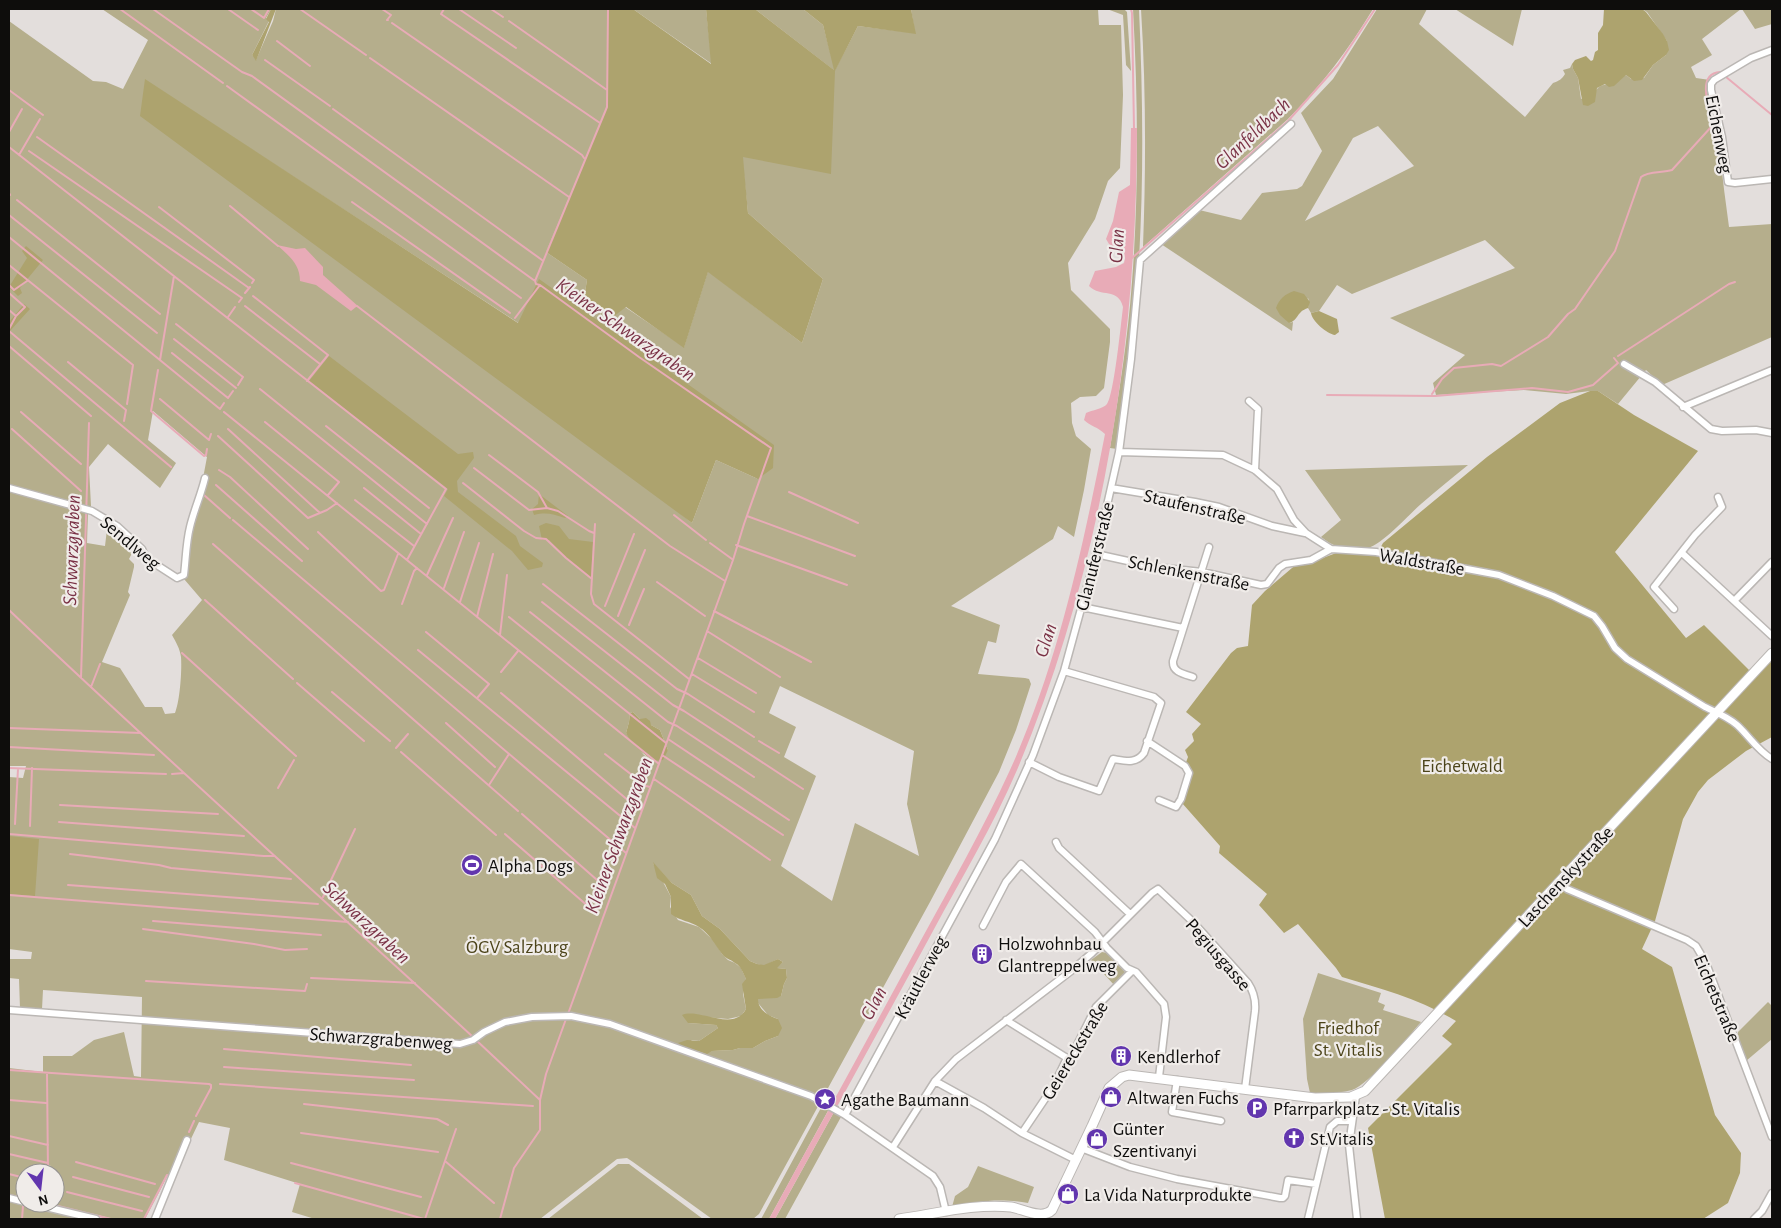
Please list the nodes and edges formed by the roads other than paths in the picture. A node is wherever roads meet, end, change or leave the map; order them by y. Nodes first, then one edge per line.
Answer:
1 (1772, 50) edge
2 (1291, 124) dead end
3 (1772, 178) edge
4 (1624, 364) dead end
5 (1772, 370) edge
6 (1250, 400) dead end
7 (1683, 407) junction
8 (1772, 433) edge
9 (1119, 452) junction
10 (1255, 470) junction
11 (205, 478) dead end
12 (9, 488) edge
13 (1111, 488) junction
14 (1718, 498) dead end
15 (1306, 533) junction
16 (1209, 547) dead end
17 (1331, 549) junction
18 (1682, 553) junction
19 (1096, 554) junction
20 (1772, 562) edge
21 (1202, 572) junction
22 (1734, 601) junction
23 (1082, 607) junction
24 (1674, 609) dead end
25 (1183, 628) junction
26 (1772, 636) edge
27 (1772, 653) edge
28 (1064, 671) junction
29 (1192, 677) dead end
30 (1718, 712) junction
31 (1147, 741) junction
32 (1772, 759) edge
33 (1029, 762) junction
34 (1159, 800) dead end
35 (994, 839) joint
36 (1056, 842) dead end
37 (1558, 882) junction
38 (1130, 914) junction
39 (983, 926) dead end
40 (1103, 942) junction
41 (1132, 971) junction
42 (9, 1010) edge
43 (1006, 1020) junction
44 (1067, 1058) junction
45 (1159, 1077) junction
46 (1177, 1080) junction
47 (935, 1081) junction
48 (1245, 1089) junction
49 (1356, 1096) junction
50 (843, 1114) junction
51 (1221, 1121) dead end
52 (1352, 1121) junction
53 (1022, 1133) junction
54 (1772, 1137) edge
55 (188, 1140) dead end
56 (893, 1147) junction
57 (1082, 1148) junction
58 (1076, 1160) junction
59 (1316, 1184) junction
60 (1772, 1193) edge
61 (65, 1212) edge
62 (946, 1212) junction
63 (1047, 1218) edge
64 (93, 1219) edge
65 (157, 1219) edge
66 (899, 1219) edge
67 (1308, 1219) edge
68 (1357, 1219) edge
69 (1754, 1219) edge

1 - 3 street, Eichenweg
2 - 9 street, Glanuferstraße
4 - 7 street
5 - 7 street
6 - 10 street
7 - 8 street
9 - 10 street, Waldstraße
9 - 13 street, Glanuferstraße
10 - 15 street, Waldstraße
11 - 12 street, Sendlweg
13 - 15 street, Staufenstraße
13 - 19 street, Glanuferstraße
14 - 18 street
15 - 17 street, Waldstraße
16 - 21 street
17 - 21 street, Schlenkenstraße
17 - 30 street, Waldstraße
18 - 22 street
18 - 24 street
19 - 21 street, Schlenkenstraße
19 - 23 street, Glanuferstraße
20 - 22 street
21 - 25 street
22 - 26 street
23 - 25 street
23 - 28 street, Glanuferstraße
25 - 29 street
27 - 30 street, Laschenskystraße
28 - 31 street
28 - 33 street, Glanuferstraße
30 - 32 street, Waldstraße
30 - 37 street, Laschenskystraße
31 - 33 street
31 - 34 street
33 - 35 street, Glanuferstraße
35 - 50 street, Kräutlerweg
36 - 38 street
37 - 49 street, Laschenskystraße
37 - 54 street, Eichetstraße
38 - 40 street
38 - 48 street, Pegiusgasse
39 - 40 street
40 - 41 street
40 - 43 street
41 - 44 street, Geiereckstraße
41 - 45 street
42 - 50 street, Schwarzgrabenweg
43 - 44 street
43 - 47 street
44 - 53 street, Geiereckstraße
45 - 46 street
45 - 57 street
46 - 48 street
46 - 51 street
47 - 53 street
47 - 56 street
48 - 49 street
49 - 52 street
50 - 56 street
52 - 59 street
52 - 68 street
53 - 58 street
55 - 65 street
56 - 62 street
57 - 58 street
57 - 59 street
58 - 63 street
59 - 67 street
60 - 69 street
61 - 64 street
62 - 63 street
62 - 66 street

